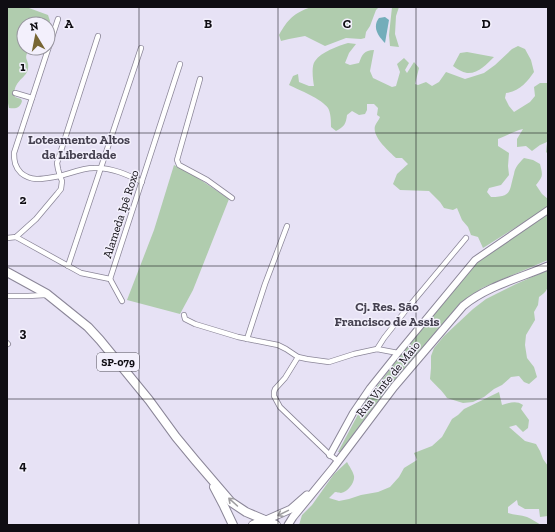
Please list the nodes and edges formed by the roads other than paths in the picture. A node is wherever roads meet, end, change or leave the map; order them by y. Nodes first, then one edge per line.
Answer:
1 (58, 19) dead end
2 (98, 36) dead end
3 (141, 48) dead end
4 (180, 64) dead end
5 (200, 79) dead end
6 (15, 93) dead end
7 (32, 98) junction
8 (102, 168) junction
9 (60, 176) junction
10 (142, 182) junction
11 (232, 198) dead end
12 (548, 210) edge
13 (287, 226) dead end
14 (16, 237) junction
15 (7, 238) edge
16 (466, 238) dead end
17 (68, 266) junction
18 (548, 266) edge
19 (7, 272) edge
20 (110, 279) junction
21 (47, 294) junction
22 (7, 296) edge
23 (122, 301) dead end
24 (184, 315) dead end
25 (247, 339) junction
26 (377, 349) junction
27 (398, 354) junction
28 (298, 357) junction
29 (330, 455) junction
30 (338, 461) junction
31 (208, 476) junction
32 (319, 485) junction
33 (265, 520) junction
34 (233, 525) edge
35 (253, 525) edge
36 (276, 525) edge
37 (288, 525) edge

1 - 7 street
2 - 9 street
3 - 8 street
4 - 10 street, Alameda Ipê Roxo
5 - 11 street
6 - 7 street
7 - 9 street
8 - 9 street
8 - 10 street
8 - 17 street
9 - 14 street
10 - 20 street, Alameda Ipê Roxo
12 - 27 street
13 - 25 street
14 - 15 street
14 - 17 street
16 - 26 street
17 - 20 street
18 - 30 main road, Rua Vinte de Maio
19 - 21 highway, SP-079
20 - 23 street
21 - 22 street
21 - 31 highway, SP-079
24 - 25 street
25 - 28 street
26 - 27 street
26 - 28 street
27 - 29 street
28 - 29 street
29 - 30 street
30 - 32 main road, Rua Vinte de Maio
33 -> 31 highway, SP-079
31 - 34 highway, SP-079
32 -> 33 main road, Rua Vinte de Maio
32 - 37 main road, Rua Vinte de Maio
33 - 35 highway
33 - 36 highway, SP-079

